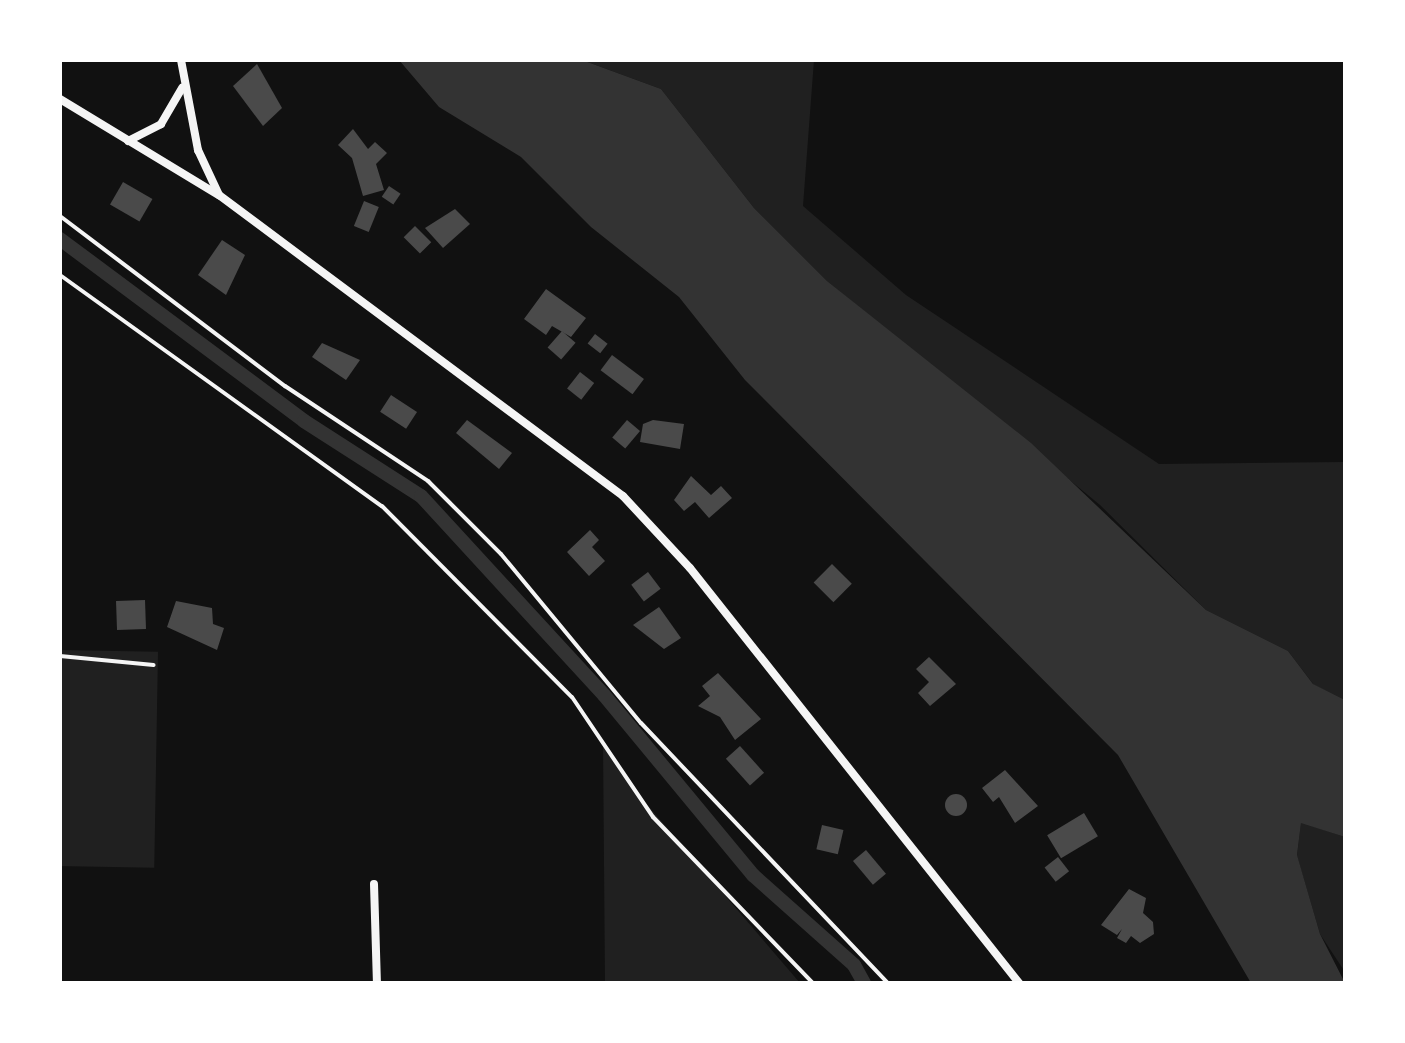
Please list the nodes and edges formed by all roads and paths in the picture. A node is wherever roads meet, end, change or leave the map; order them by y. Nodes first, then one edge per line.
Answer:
1 (181, 60) edge
2 (184, 84) junction
3 (60, 99) edge
4 (128, 141) junction
5 (219, 195) junction
6 (60, 216) edge
7 (60, 275) edge
8 (60, 656) edge
9 (154, 665) dead end
10 (374, 884) dead end
11 (377, 983) edge
12 (813, 983) edge
13 (888, 983) edge
14 (1019, 983) edge

1 - 2 street
2 - 4 street
2 - 5 street
3 - 4 street
4 - 5 street
5 - 14 street
6 - 13 lane
7 - 12 lane
8 - 9 lane
10 - 11 street

